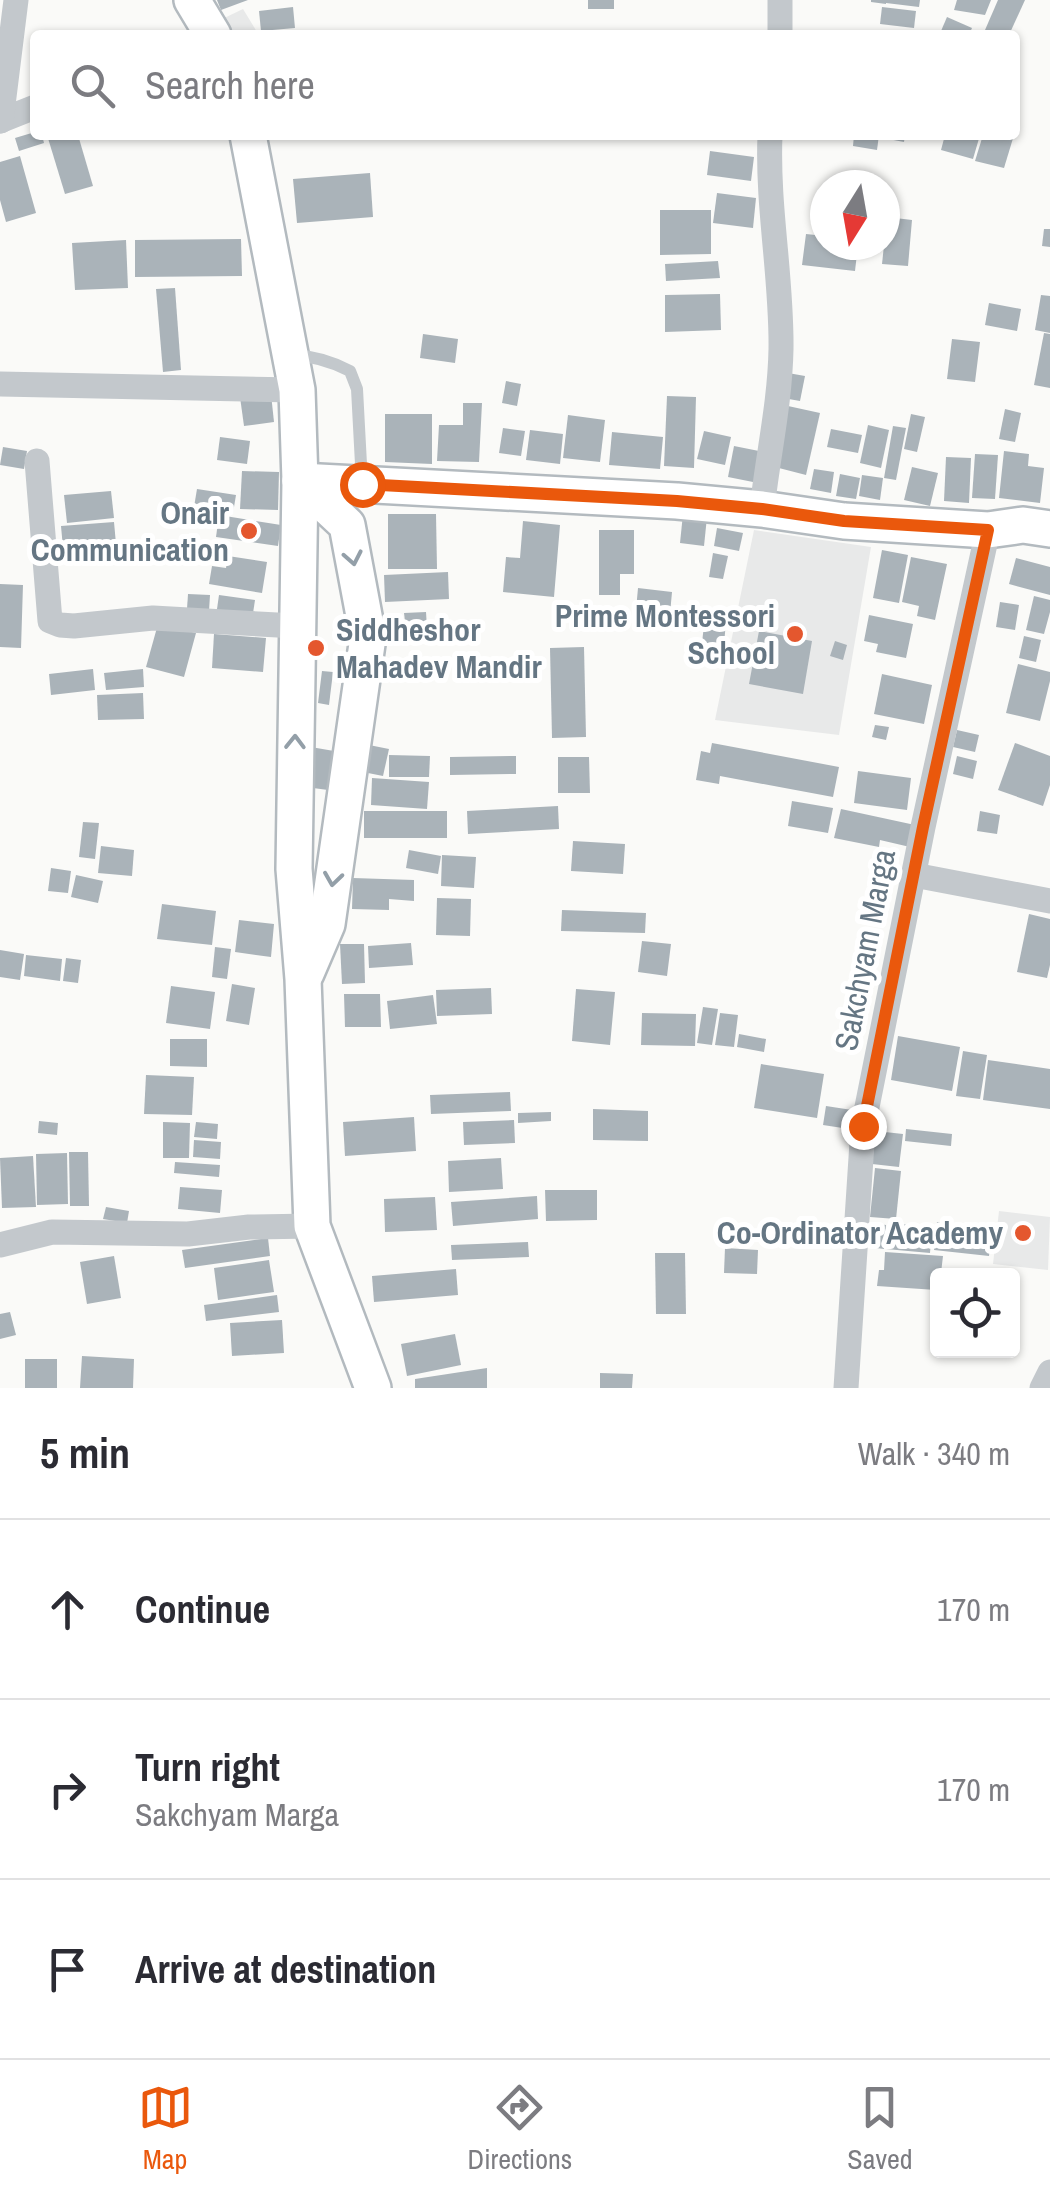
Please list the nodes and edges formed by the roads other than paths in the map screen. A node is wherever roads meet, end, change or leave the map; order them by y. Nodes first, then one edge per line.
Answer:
1 (16, 0) edge
2 (780, 0) edge
3 (780, 30) edge
4 (30, 110) edge
5 (1, 121) edge
6 (249, 140) edge
7 (770, 140) edge
8 (290, 355) junction
9 (0, 384) edge
10 (296, 390) junction
11 (37, 461) dead end
12 (300, 481) junction
13 (362, 484) junction
14 (762, 509) junction
15 (1050, 529) edge
16 (988, 530) junction
17 (296, 626) junction
18 (914, 874) junction
19 (1050, 901) edge
20 (304, 979) junction
21 (312, 1226) junction
22 (0, 1245) edge
23 (1050, 1372) edge
24 (372, 1388) edge
25 (846, 1388) edge
26 (1042, 1388) edge

1 - 5 street
2 - 3 street
4 - 5 street
6 - 8 main road
7 - 14 street
8 - 10 main road
8 - 13 lane
9 - 10 street
10 - 12 main road
11 - 17 street
12 - 13 main road
12 - 17 main road
12 -> 20 main road
13 - 14 main road
14 - 16 main road
15 - 16 main road
16 - 18 street, Sakchyam Marga
20 -> 17 main road
18 - 19 street
18 - 25 street, Sakchyam Marga
20 - 21 main road
21 - 22 street
21 - 24 main road
23 - 26 street

